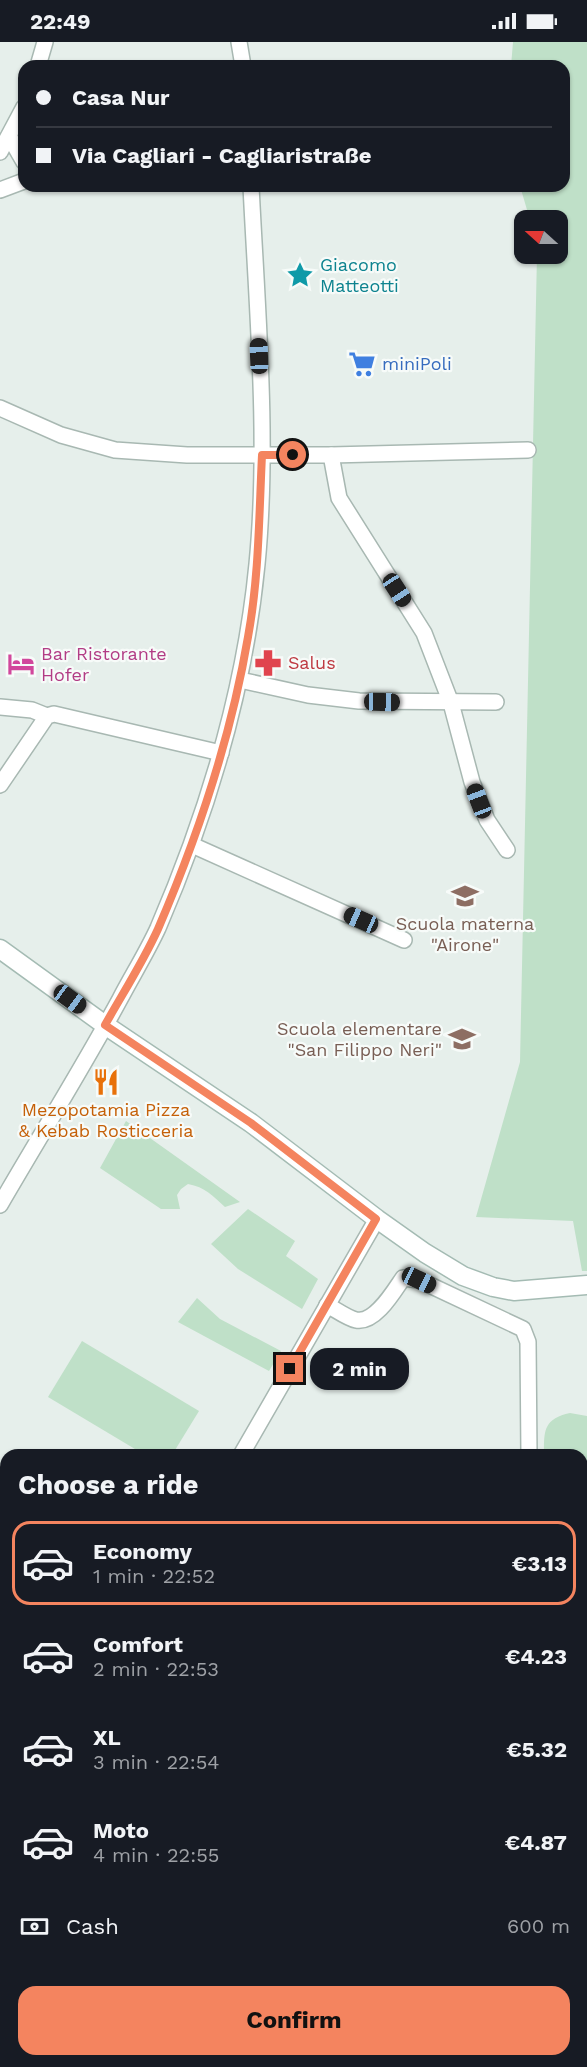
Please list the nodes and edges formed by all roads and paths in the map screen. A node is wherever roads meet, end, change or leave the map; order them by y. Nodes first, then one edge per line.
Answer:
1 (45, 42) edge
2 (239, 42) edge
3 (40, 60) edge
4 (242, 60) edge
5 (18, 119) edge
6 (9, 136) junction
7 (0, 152) edge
8 (18, 152) edge
9 (18, 183) edge
10 (0, 190) edge
11 (251, 192) edge
12 (0, 408) edge
13 (528, 450) dead end
14 (262, 455) junction
15 (331, 455) junction
16 (240, 680) junction
17 (496, 702) dead end
18 (451, 703) junction
19 (0, 707) edge
20 (47, 716) junction
21 (221, 753) junction
22 (0, 785) edge
23 (192, 845) junction
24 (507, 850) dead end
25 (404, 940) dead end
26 (0, 949) edge
27 (105, 1025) junction
28 (0, 1205) edge
29 (376, 1219) junction
30 (587, 1286) edge
31 (327, 1305) junction
32 (244, 1449) edge
33 (529, 1449) edge

1 - 3 street
2 - 4 street
5 - 6 street
6 - 7 street
6 - 8 street
9 - 10 street
11 - 14 street
12 - 14 street
13 - 15 street
14 - 15 street
14 - 16 street
15 - 18 street
16 - 18 street
16 - 21 street
17 - 18 street
18 - 24 street
19 - 20 street
20 - 21 street
20 - 22 street
21 - 23 street
23 - 25 street
23 - 27 street
26 - 27 street
27 - 28 street
27 - 29 street
29 - 30 street
29 - 31 street
31 - 32 street
31 - 33 street

